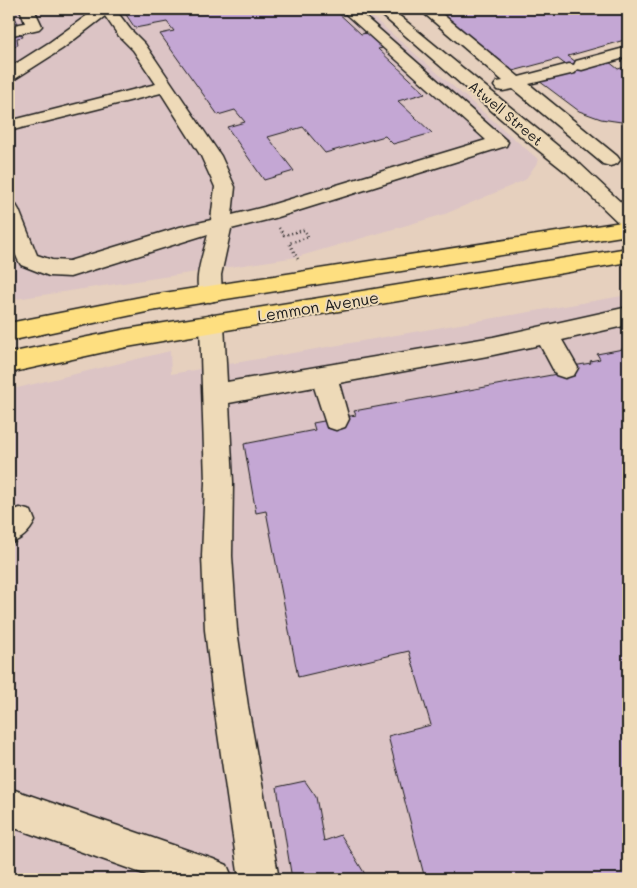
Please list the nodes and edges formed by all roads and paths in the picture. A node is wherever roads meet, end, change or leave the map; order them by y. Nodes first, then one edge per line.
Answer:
1 (27, 9) edge
2 (110, 9) edge
3 (346, 9) edge
4 (382, 9) edge
5 (427, 9) edge
6 (52, 29) dead end
7 (13, 30) dead end
8 (36, 40) dead end
9 (628, 52) edge
10 (9, 75) edge
11 (518, 83) junction
12 (166, 87) junction
13 (480, 91) junction
14 (9, 126) edge
15 (530, 134) junction
16 (498, 142) junction
17 (619, 158) edge
18 (574, 169) junction
19 (9, 210) edge
20 (268, 213) junction
21 (628, 220) edge
22 (221, 224) junction
23 (628, 228) edge
24 (628, 254) edge
25 (300, 261) dead end
26 (210, 294) junction
27 (628, 316) edge
28 (212, 324) junction
29 (9, 332) edge
30 (547, 334) junction
31 (9, 363) edge
32 (565, 368) dead end
33 (324, 376) junction
34 (214, 395) junction
35 (336, 419) dead end
36 (9, 808) edge
37 (213, 879) edge
38 (259, 879) edge

1 - 7 street
2 - 10 street
2 - 12 street
3 - 16 street
4 - 13 street, Atwell Street
5 - 11 street
6 - 8 street
9 - 11 street
11 - 13 street
11 - 17 street
12 - 14 street
12 - 22 street
13 - 15 street, Atwell Street
15 - 16 street
15 - 18 street, Atwell Street
16 - 20 street
17 - 18 street
18 - 21 street, Atwell Street
19 - 22 street
20 - 22 street
20 - 25 path
22 - 26 street
23 - 26 main road, Lemmon Avenue
24 - 28 main road, Lemmon Avenue
26 - 28 main road
26 - 29 main road, Lemmon Avenue
27 - 30 street
28 - 31 main road, Lemmon Avenue
28 - 34 street
30 - 32 street
30 - 33 street
33 - 34 street
33 - 35 street
34 - 38 street
36 - 37 street

